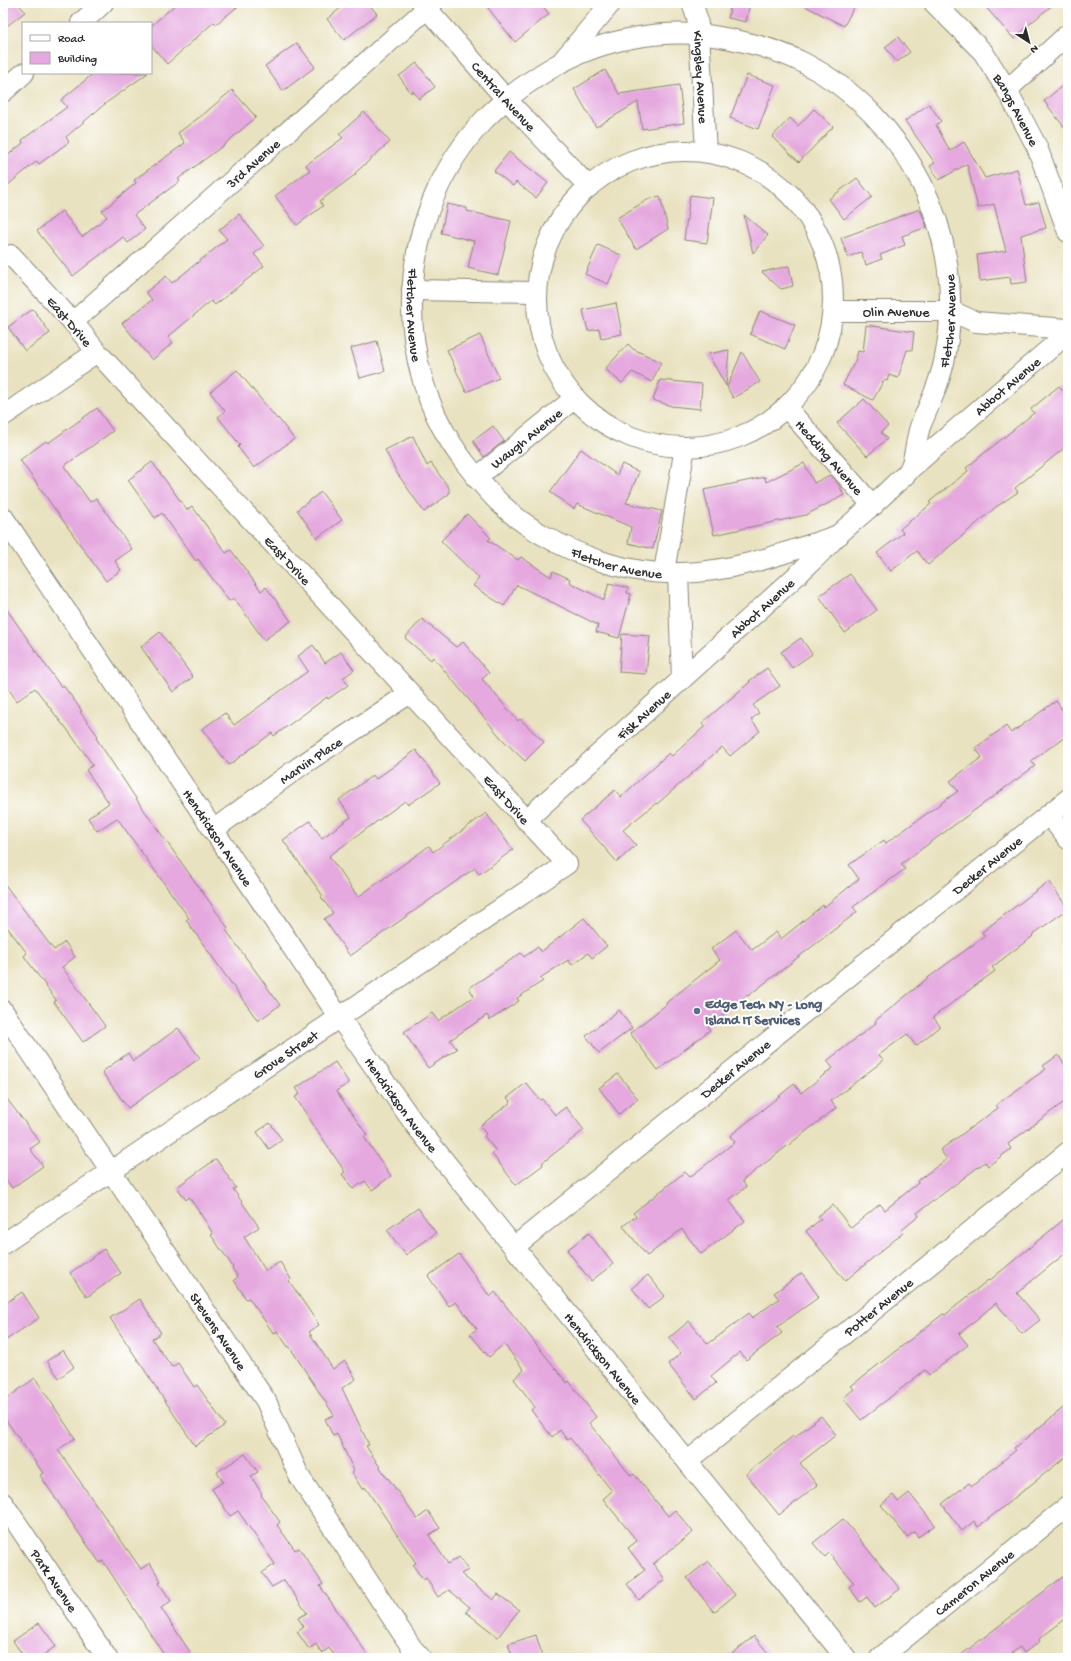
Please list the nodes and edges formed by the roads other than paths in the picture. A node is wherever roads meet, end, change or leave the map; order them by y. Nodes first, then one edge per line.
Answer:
1 (103, 3) edge
2 (610, 3) edge
3 (692, 3) edge
4 (936, 3) edge
5 (427, 5) edge
6 (82, 22) edge
7 (699, 34) junction
8 (1068, 34) edge
9 (561, 62) junction
10 (23, 74) edge
11 (1007, 90) junction
12 (3, 92) edge
13 (506, 99) junction
14 (706, 152) junction
15 (588, 187) junction
16 (1062, 191) edge
17 (1068, 232) edge
18 (11, 255) dead end
19 (412, 290) junction
20 (537, 292) junction
21 (833, 311) junction
22 (951, 311) junction
23 (73, 322) junction
24 (1068, 329) edge
25 (1068, 333) edge
26 (97, 352) junction
27 (575, 398) junction
28 (787, 408) junction
29 (3, 416) edge
30 (685, 447) junction
31 (910, 469) junction
32 (476, 478) junction
33 (873, 506) junction
34 (3, 517) edge
35 (839, 535) junction
36 (671, 573) junction
37 (682, 679) junction
38 (410, 693) junction
39 (1068, 799) edge
40 (1049, 815) junction
41 (526, 820) junction
42 (213, 830) junction
43 (1068, 839) edge
44 (567, 864) joint
45 (3, 1011) edge
46 (339, 1017) junction
47 (1068, 1152) edge
48 (111, 1171) junction
49 (3, 1244) edge
50 (514, 1247) junction
51 (688, 1461) junction
52 (3, 1503) edge
53 (1068, 1506) edge
54 (99, 1655) edge
55 (421, 1658) edge
56 (846, 1658) edge
57 (880, 1658) edge

1 - 6 street
2 - 9 street
3 - 7 street, Kingsley Avenue
4 - 11 street, Bangs Avenue
5 - 13 street, Central Avenue
5 - 23 street, 3rd Avenue
7 - 9 street, Fletcher Avenue
7 - 14 street, Kingsley Avenue
7 - 22 street, Fletcher Avenue
8 - 11 street
9 - 13 street, Fletcher Avenue
10 - 12 street
11 - 16 street, Bangs Avenue
13 - 15 street, Central Avenue
13 - 19 street, Fletcher Avenue
14 - 15 street
14 - 21 street
15 - 20 street
16 - 17 street, Bangs Avenue
18 - 23 street, East Drive
19 - 20 street
19 - 32 street, Fletcher Avenue
20 - 27 street
21 - 22 street, Olin Avenue
21 - 28 street
22 - 24 street, Olin Avenue
22 - 31 street, Fletcher Avenue
23 - 26 street, East Drive
25 - 31 street, Abbot Avenue
26 - 29 street
26 - 38 street, East Drive
27 - 30 street
27 - 32 street, Waugh Avenue
28 - 30 street
28 - 33 street, Hedding Avenue
30 - 36 street, Fisk Avenue
31 - 33 street, Fletcher Avenue
32 - 36 street, Fletcher Avenue
33 - 35 street, Fletcher Avenue
34 - 42 street, Hendrickson Avenue
35 - 36 street, Fletcher Avenue
35 - 37 street, Abbot Avenue
36 - 37 street, Fisk Avenue
37 - 41 street, Fisk Avenue
38 - 41 street, East Drive
38 - 42 street, Marvin Place
39 - 40 street, Decker Avenue
40 - 43 street
40 - 50 street, Decker Avenue
41 - 44 street, East Drive
42 - 46 street, Hendrickson Avenue
44 - 46 street, Grove Street
45 - 48 street, Stevens Avenue
46 - 48 street, Grove Street
46 - 50 street, Hendrickson Avenue
47 - 51 street, Potter Avenue
48 - 49 street, Grove Street
48 - 55 street, Stevens Avenue
50 - 51 street, Hendrickson Avenue
51 - 56 street, Hendrickson Avenue
52 - 54 street, Park Avenue
53 - 57 street, Cameron Avenue

